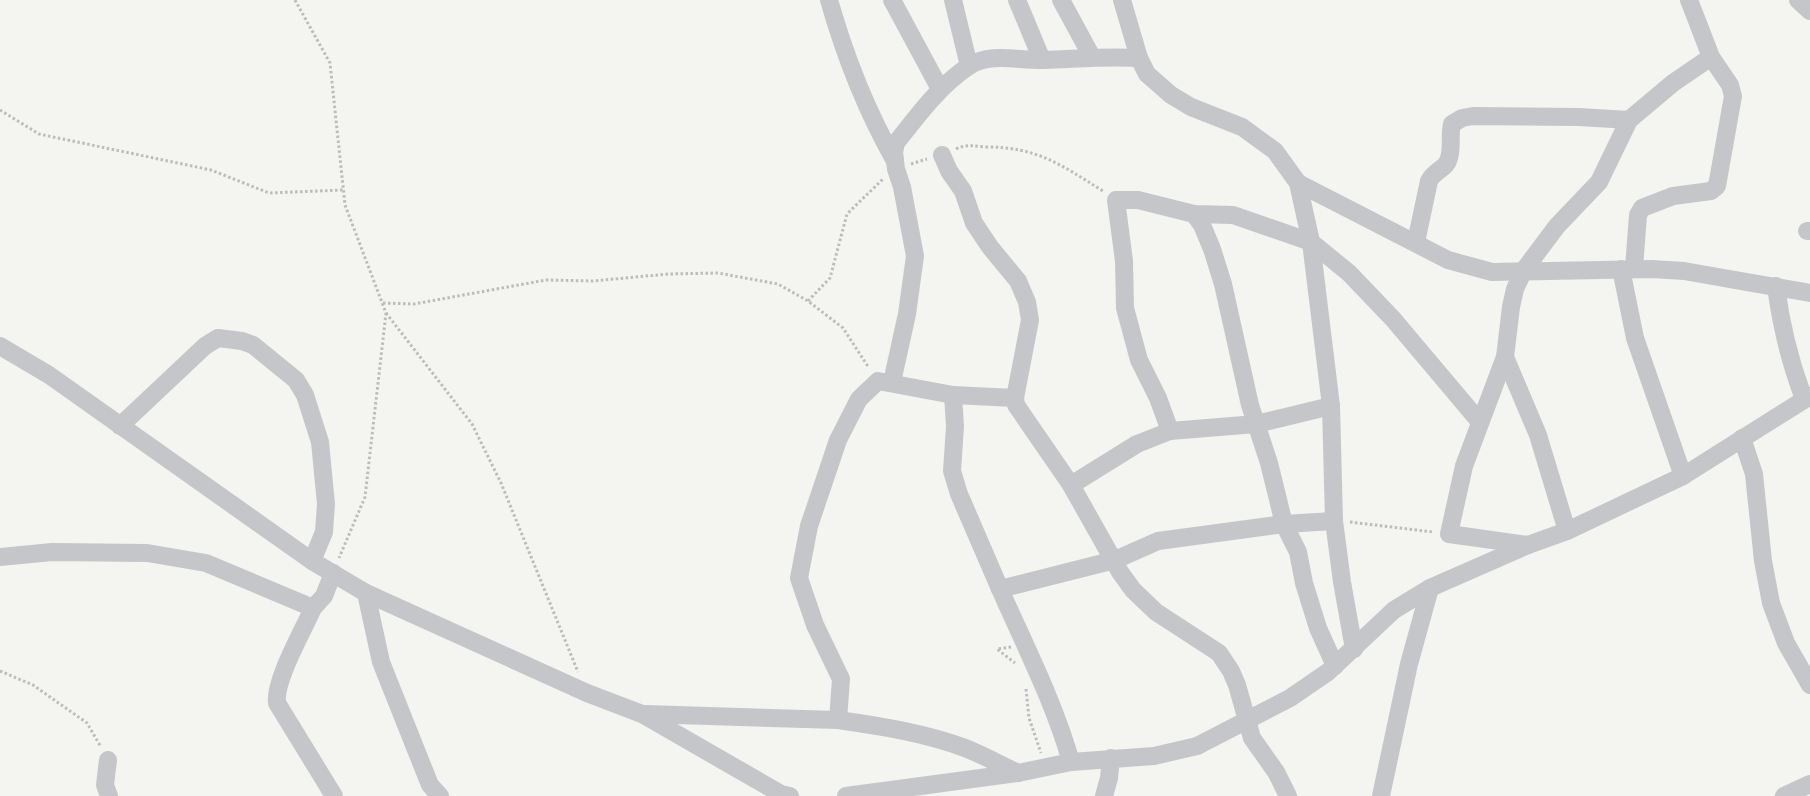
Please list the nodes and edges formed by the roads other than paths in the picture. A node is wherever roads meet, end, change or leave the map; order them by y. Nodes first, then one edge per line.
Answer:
1 (829, 0) edge
2 (892, 0) edge
3 (953, 0) edge
4 (1017, 0) edge
5 (1061, 0) edge
6 (1689, 0) edge
7 (1798, 0) edge
8 (1125, 2) edge
9 (1810, 11) edge
10 (1092, 57) junction
11 (1711, 57) junction
12 (1139, 58) junction
13 (1042, 60) junction
14 (969, 66) junction
15 (940, 88) junction
16 (1629, 120) junction
17 (942, 155) dead end
18 (895, 162) junction
19 (1298, 183) junction
20 (1194, 214) junction
21 (1311, 242) junction
22 (1416, 242) junction
23 (1627, 268) junction
24 (1524, 270) junction
25 (1776, 286) junction
26 (1810, 293) edge
27 (0, 346) edge
28 (1505, 357) junction
29 (885, 381) junction
30 (954, 395) junction
31 (1807, 397) edge
32 (1014, 398) junction
33 (1331, 406) junction
34 (1479, 421) junction
35 (1256, 424) junction
36 (120, 426) junction
37 (1170, 431) junction
38 (1742, 438) junction
39 (1682, 476) junction
40 (1071, 485) junction
41 (1334, 521) junction
42 (1284, 524) junction
43 (1567, 531) junction
44 (1528, 545) junction
45 (0, 556) edge
46 (1115, 560) junction
47 (312, 561) junction
48 (333, 573) junction
49 (1430, 588) junction
50 (1000, 589) junction
51 (366, 593) junction
52 (313, 608) junction
53 (1354, 649) junction
54 (1335, 666) junction
55 (1810, 685) edge
56 (642, 714) junction
57 (838, 720) junction
58 (1248, 720) junction
59 (1111, 758) junction
60 (108, 760) road end
61 (1071, 762) junction
62 (1018, 773) junction
63 (1810, 784) edge
64 (782, 795) edge
65 (109, 796) edge
66 (334, 796) edge
67 (440, 796) edge
68 (846, 796) edge
69 (1104, 796) edge
70 (1288, 796) edge
71 (1381, 796) edge
72 (1784, 796) edge

1 - 18 street
2 - 15 street
3 - 14 street
4 - 13 street
5 - 10 street
6 - 11 street
7 - 9 street
8 - 12 street
10 - 12 street
10 - 13 street
11 - 16 street
11 - 23 street
12 - 19 street
13 - 14 street
14 - 15 street
15 - 18 street
16 - 22 street
16 - 24 street
17 - 32 street
18 - 29 street
19 - 21 street
19 - 22 street
20 - 21 street
20 - 35 street
20 - 37 street
21 - 33 street
21 - 34 street
22 - 24 street
23 - 24 street
23 - 25 street
23 - 39 street
24 - 28 street
25 - 26 street
25 - 31 street
27 - 36 street
28 - 34 street
28 - 43 street
29 - 30 street
29 - 57 street
30 - 32 street
30 - 50 street
31 - 38 street
32 - 40 street
33 - 35 street
33 - 41 street
34 - 44 street
35 - 37 street
35 - 42 street
36 - 47 street
36 - 47 street
37 - 40 street
38 - 39 street
38 - 55 street
39 - 43 street
40 - 46 street
41 - 42 street
41 - 53 street
42 - 46 street
42 - 54 street
43 - 44 street
44 - 49 street
45 - 52 street
46 - 50 street
46 - 58 street
47 - 48 street
48 - 51 street
48 - 52 street
49 - 53 street
49 - 71 street
50 - 61 street
51 - 56 street
51 - 67 street
52 - 66 street
53 - 54 street
54 - 58 street
56 - 57 street
56 - 64 street
57 - 62 street
58 - 59 street
58 - 70 street
59 - 61 street
59 - 69 street
60 - 65 street
61 - 62 street
62 - 68 street
63 - 72 street

